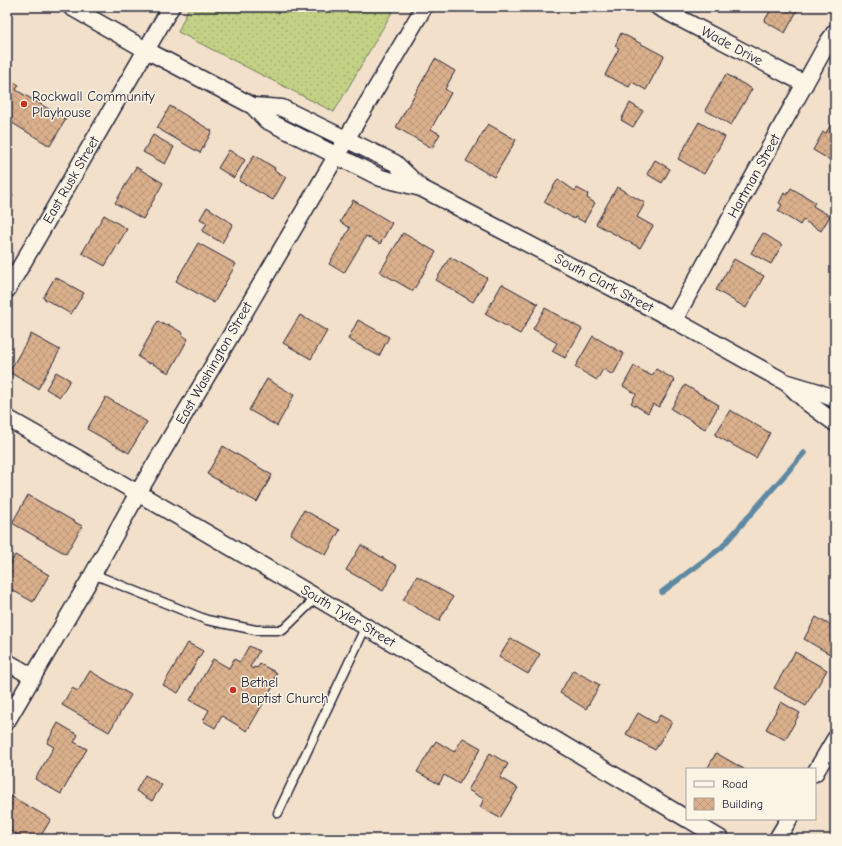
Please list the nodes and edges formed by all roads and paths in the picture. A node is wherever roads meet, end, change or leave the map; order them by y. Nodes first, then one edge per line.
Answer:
1 (71, 7) edge
2 (171, 7) edge
3 (424, 7) edge
4 (658, 7) edge
5 (835, 32) edge
6 (146, 50) junction
7 (805, 84) junction
8 (253, 106) junction
9 (346, 139) junction
10 (336, 156) junction
11 (421, 188) junction
12 (7, 290) edge
13 (674, 320) junction
14 (785, 382) junction
15 (835, 399) edge
16 (7, 418) edge
17 (835, 423) edge
18 (138, 493) junction
19 (93, 574) junction
20 (317, 597) junction
21 (366, 626) junction
22 (7, 662) edge
23 (33, 677) junction
24 (7, 721) edge
25 (835, 739) edge
26 (816, 771) edge
27 (278, 813) dead end
28 (686, 818) edge
29 (689, 820) edge
30 (788, 820) edge
31 (721, 839) edge
32 (777, 839) edge

1 - 6 street, South Clark Street
2 - 6 street, East Rusk Street
3 - 9 street, East Washington Street
4 - 7 street, Wade Drive
5 - 7 street, Hartman Street
6 - 8 street, South Clark Street
6 - 12 street, East Rusk Street
7 - 13 street, Hartman Street
8 - 9 street, South Clark Street
8 - 10 street, South Clark Street
9 - 10 street, East Washington Street
9 - 11 street, South Clark Street
10 - 11 street, South Clark Street
10 - 18 street, East Washington Street
11 - 13 street, South Clark Street
13 - 14 street, South Clark Street
14 - 15 street, South Clark Street
14 - 17 street, South Clark Street
16 - 18 street, South Tyler Street
18 - 19 street, East Washington Street
18 - 20 street, South Tyler Street
19 - 20 lane
19 - 23 street, East Washington Street
20 - 21 street, South Tyler Street
21 - 27 lane
21 - 28 street, South Tyler Street
22 - 23 street
23 - 24 street, East Washington Street
25 - 26 street
29 - 31 street, South Tyler Street
30 - 32 street

